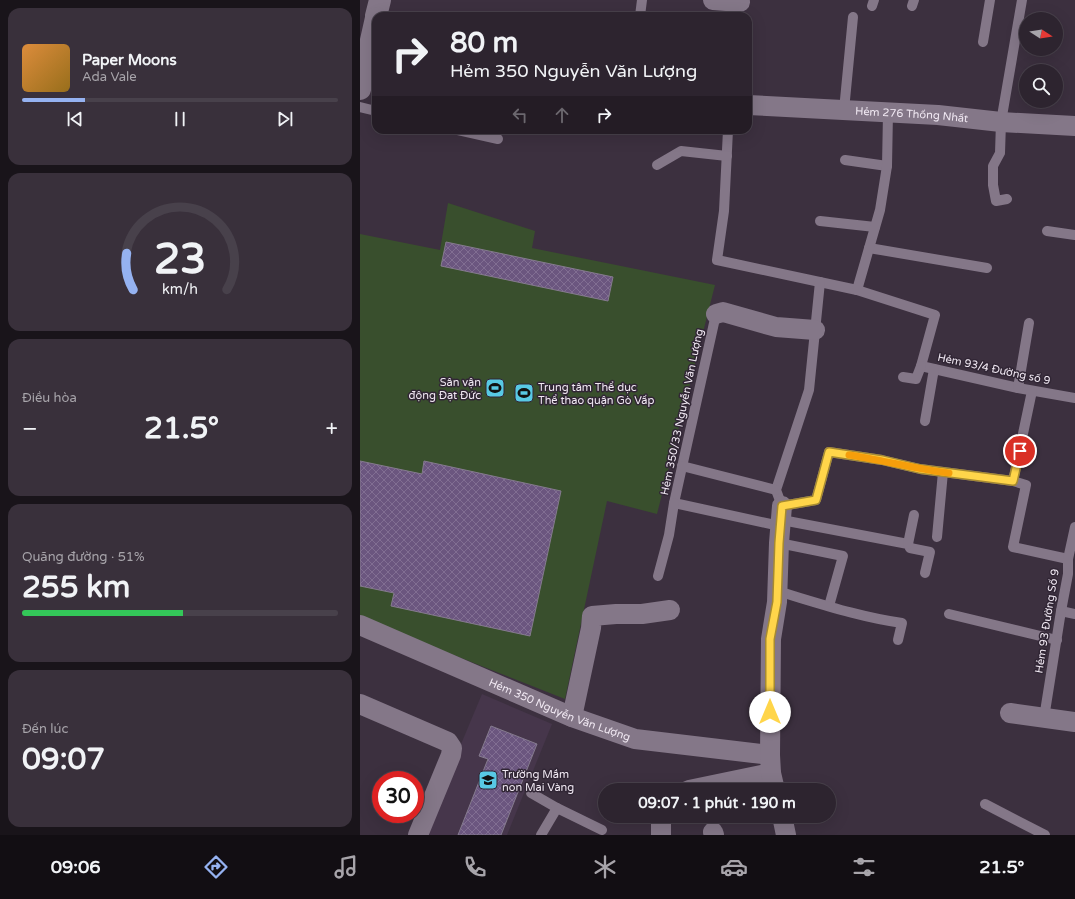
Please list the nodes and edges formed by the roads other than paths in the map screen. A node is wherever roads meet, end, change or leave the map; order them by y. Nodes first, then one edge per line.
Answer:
1 (380, 0) edge
2 (642, 0) edge
3 (713, 0) edge
4 (990, 0) edge
5 (1022, 0) edge
6 (740, 6) edge
7 (377, 12) edge
8 (640, 12) edge
9 (853, 17) dead end
10 (372, 35) edge
11 (983, 42) dead end
12 (360, 89) edge
13 (752, 106) edge
14 (360, 107) edge
15 (372, 110) edge
16 (844, 110) junction
17 (888, 113) junction
18 (1001, 122) junction
19 (1075, 126) edge
20 (476, 134) edge
21 (728, 134) edge
22 (498, 139) dead end
23 (727, 156) junction
24 (846, 160) dead end
25 (657, 165) dead end
26 (887, 166) junction
27 (1007, 199) dead end
28 (820, 221) dead end
29 (875, 227) junction
30 (1047, 231) dead end
31 (1075, 236) edge
32 (869, 248) junction
33 (987, 268) dead end
34 (820, 282) junction
35 (857, 290) junction
36 (716, 314) joint
37 (1029, 323) dead end
38 (815, 330) junction
39 (921, 366) junction
40 (934, 369) junction
41 (903, 377) dead end
42 (1018, 388) junction
43 (1032, 390) junction
44 (1075, 398) edge
45 (925, 421) dead end
46 (682, 466) junction
47 (943, 472) junction
48 (1013, 481) junction
49 (674, 503) junction
50 (914, 515) dead end
51 (780, 517) junction
52 (1075, 527) edge
53 (937, 537) dead end
54 (908, 544) junction
55 (1068, 559) junction
56 (925, 573) dead end
57 (1072, 575) edge
58 (658, 576) dead end
59 (777, 591) junction
60 (829, 606) junction
61 (670, 610) dead end
62 (1061, 611) junction
63 (949, 614) dead end
64 (1075, 614) edge
65 (360, 625) edge
66 (898, 640) dead end
67 (1057, 640) junction
68 (360, 704) edge
69 (1010, 713) dead end
70 (572, 717) junction
71 (1044, 718) junction
72 (1075, 722) edge
73 (772, 773) edge
74 (723, 783) edge
75 (531, 793) dead end
76 (985, 804) dead end
77 (556, 808) junction
78 (661, 823) edge
79 (783, 823) edge
80 (602, 830) dead end
81 (418, 835) edge
82 (541, 835) edge
83 (661, 835) edge
84 (786, 835) edge
85 (1045, 835) edge

1 - 7 street
2 - 8 lane
3 - 6 street
4 - 11 lane
5 - 18 lane
9 - 16 lane
10 - 12 street
13 - 16 street, Hẻm 276 Thống Nhất
14 - 15 lane
16 - 17 street, Hẻm 276 Thống Nhất
17 - 18 street, Hẻm 276 Thống Nhất
17 - 26 lane
18 - 19 street, Hẻm 276 Thống Nhất
18 - 27 lane
20 - 22 lane
21 - 23 lane
23 - 25 lane
23 - 34 lane
24 - 26 lane
26 - 29 lane
28 - 29 lane
29 - 32 lane
30 - 31 lane
32 - 33 lane
32 - 35 lane
34 - 35 lane
34 - 38 lane
35 - 39 lane, Hẻm 93/4 Đường số 9
36 - 38 street
36 - 46 lane, Hẻm 350/33 Nguyễn Văn Lượng
37 - 42 lane
38 - 51 lane
39 - 40 lane, Hẻm 93/4 Đường số 9
39 - 41 lane
40 - 42 lane, Hẻm 93/4 Đường số 9
40 - 45 lane
42 - 43 lane, Hẻm 93/4 Đường số 9
43 - 44 lane, Hẻm 93/4 Đường số 9
43 - 48 lane
46 - 49 lane, Hẻm 350/33 Nguyễn Văn Lượng
46 - 51 lane
47 - 48 lane
47 - 51 lane
47 - 53 lane
48 - 55 lane
49 - 51 lane, Hẻm 350/33 Nguyễn Văn Lượng
49 - 58 lane
50 - 54 lane
51 - 54 lane
51 - 59 street
51 - 60 lane
52 - 55 lane, Hẻm 93 Đường Số 9
54 - 56 lane
55 - 57 lane, Hẻm 93 Đường Số 9
57 - 62 lane, Hẻm 93 Đường Số 9
59 - 60 lane
59 - 73 street
60 - 66 lane
61 - 70 street
62 - 64 lane
62 - 67 lane, Hẻm 93 Đường Số 9
63 - 67 lane
65 - 70 street, Hẻm 350 Nguyễn Văn Lượng
67 - 71 lane, Hẻm 93 Đường Số 9
68 - 81 street
69 - 71 street
70 - 73 street, Hẻm 350 Nguyễn Văn Lượng
71 - 72 street
73 - 74 street
75 - 77 lane
76 - 85 lane
77 - 80 lane
77 - 82 lane
78 - 83 street
79 - 84 street

